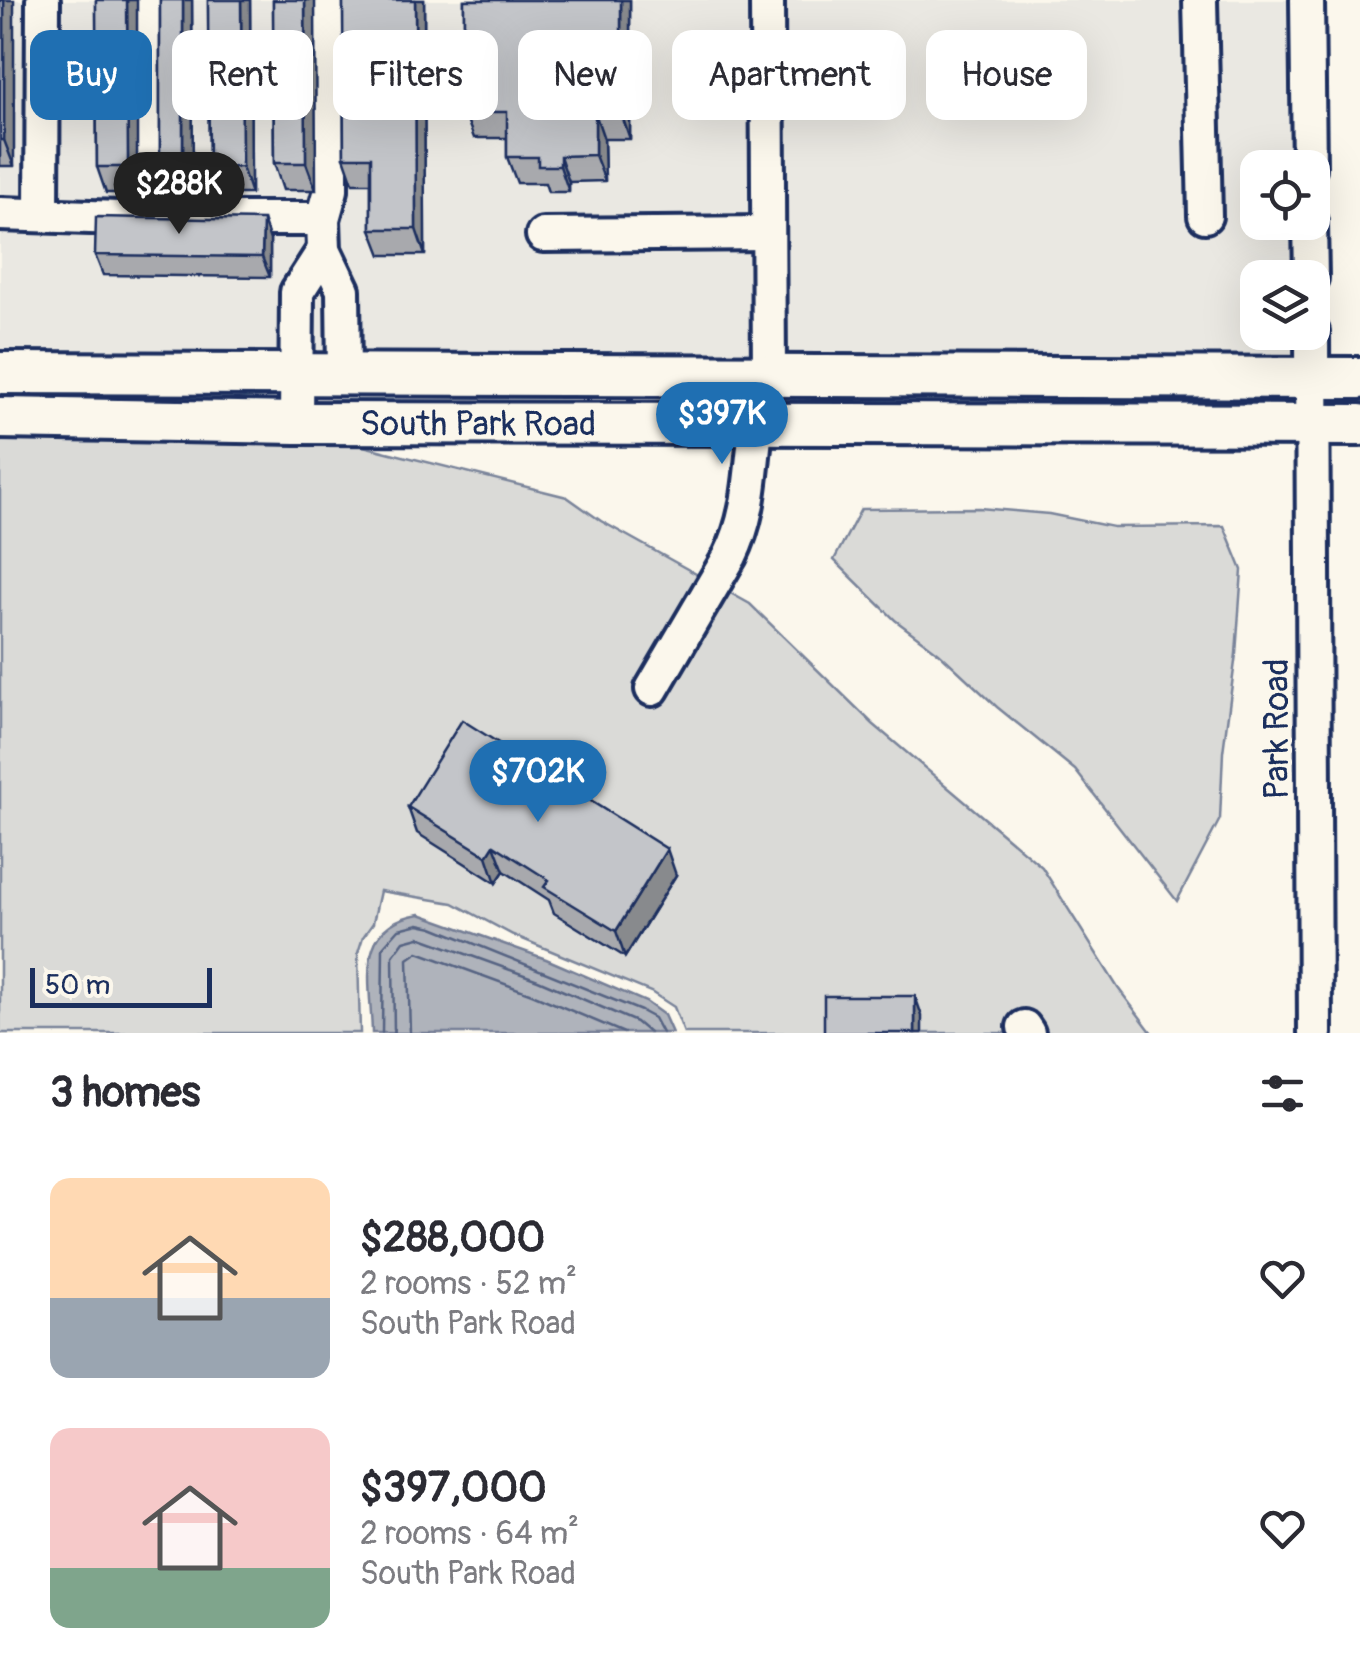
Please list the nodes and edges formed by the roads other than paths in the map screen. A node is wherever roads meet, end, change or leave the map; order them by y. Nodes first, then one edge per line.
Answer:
1 (43, 0) edge
2 (150, 0) edge
3 (330, 0) edge
4 (767, 0) edge
5 (1200, 0) edge
6 (1307, 0) edge
7 (1310, 150) edge
8 (0, 214) edge
9 (42, 214) junction
10 (1205, 216) dead end
11 (150, 219) junction
12 (768, 233) junction
13 (323, 234) junction
14 (543, 235) dead end
15 (1312, 350) edge
16 (0, 374) edge
17 (344, 376) junction
18 (1360, 378) edge
19 (764, 395) junction
20 (295, 399) junction
21 (1313, 401) junction
22 (1360, 402) edge
23 (0, 403) edge
24 (0, 418) edge
25 (1360, 425) edge
26 (652, 689) dead end
27 (1316, 1033) edge

1 - 9 street
2 - 11 street
3 - 13 street
4 - 12 street
5 - 10 street
6 - 7 street
8 - 9 street
9 - 11 street
11 - 13 street
12 - 14 street
12 - 19 street
13 - 17 street
13 - 20 street
15 - 21 street, Park Road
16 - 20 main road, South Park Road
17 - 19 main road, South Park Road
17 - 20 main road, South Park Road
18 - 21 main road
19 - 20 main road, South Park Road
19 - 21 main road, South Park Road
19 - 21 main road, South Park Road
19 - 26 street
20 - 23 main road
20 - 24 main road, South Park Road
21 - 22 main road
21 - 25 main road
21 - 27 street, Park Road

